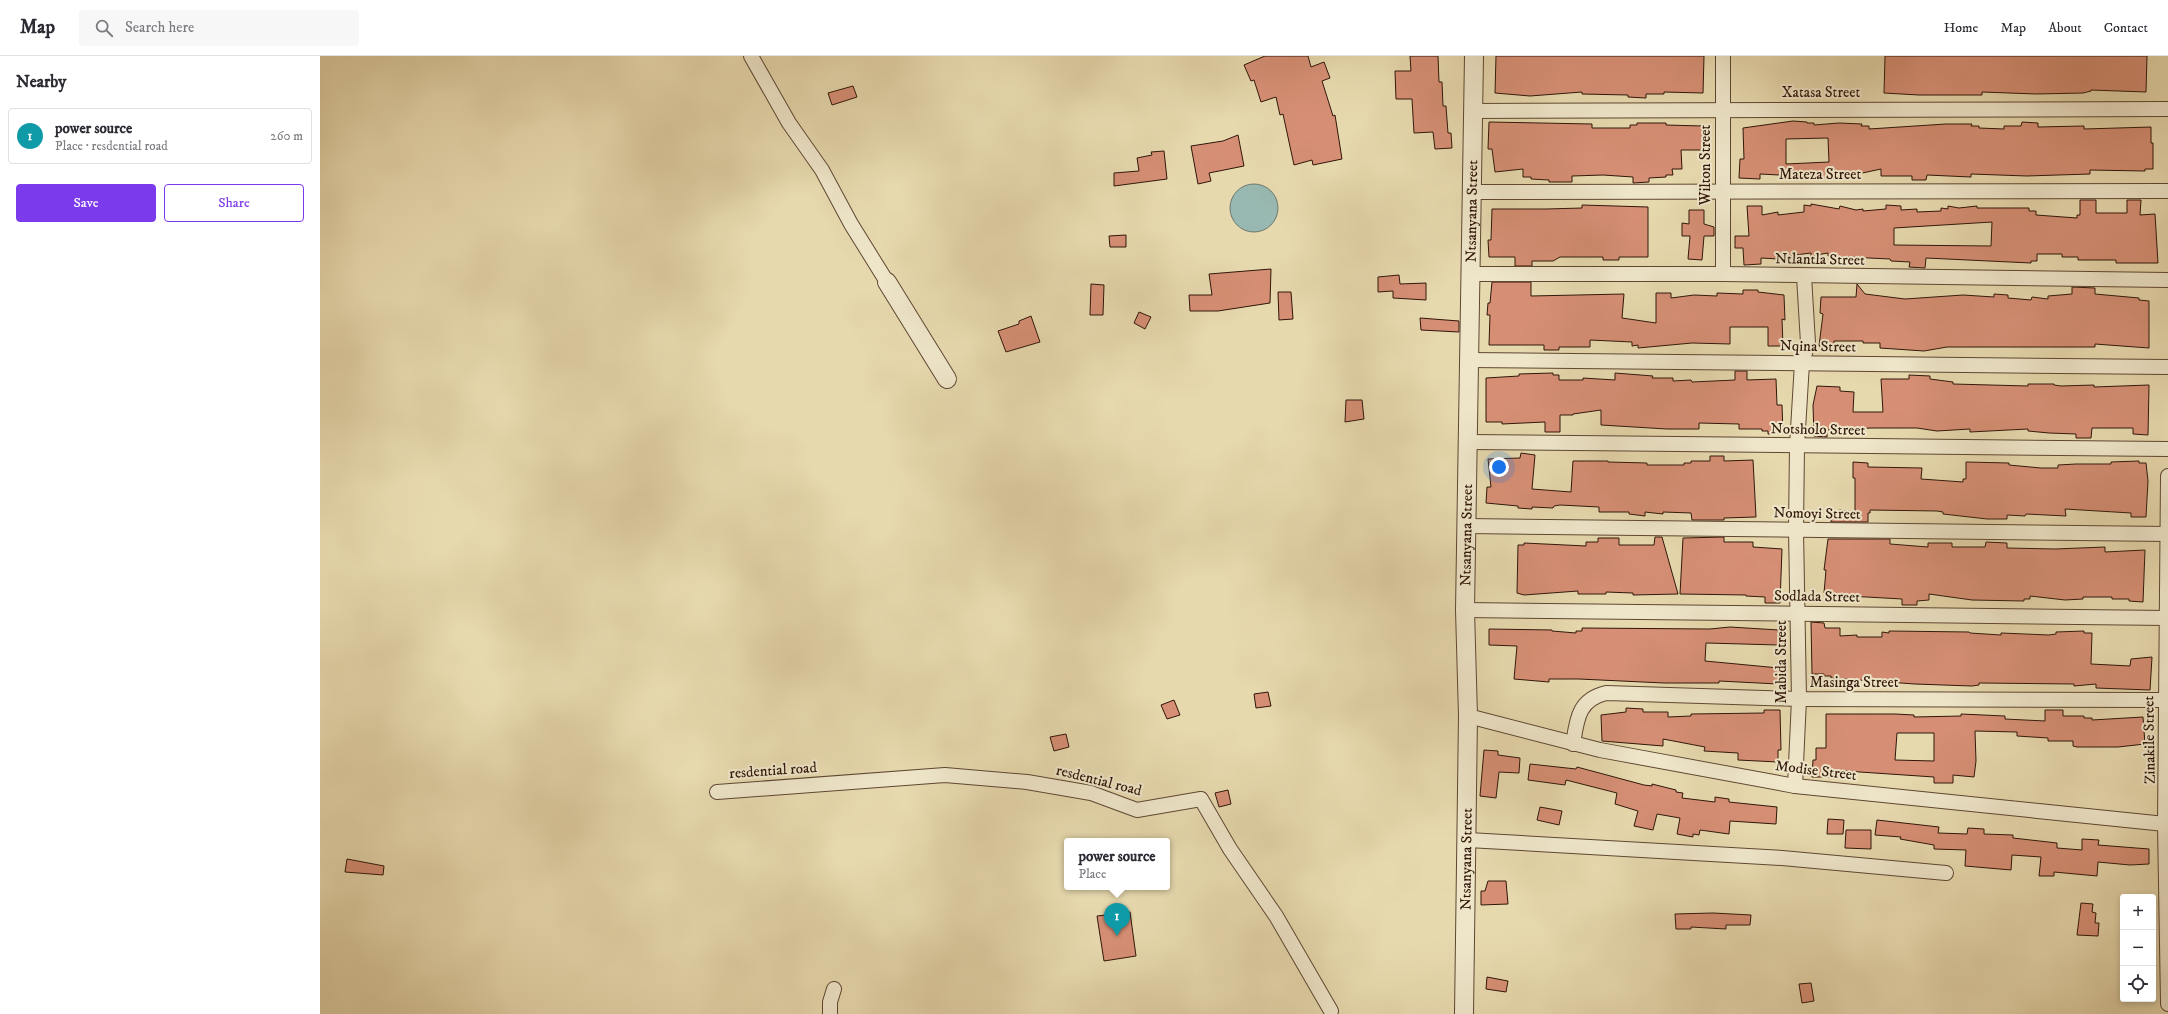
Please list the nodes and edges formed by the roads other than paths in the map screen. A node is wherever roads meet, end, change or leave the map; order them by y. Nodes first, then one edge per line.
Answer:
1 (751, 56) edge
2 (1474, 56) edge
3 (1723, 56) edge
4 (1722, 109) junction
5 (2168, 109) edge
6 (1474, 111) junction
7 (1722, 191) junction
8 (2168, 191) edge
9 (1472, 192) junction
10 (1471, 274) junction
11 (1723, 274) junction
12 (1804, 276) junction
13 (2168, 280) edge
14 (887, 282) joint
15 (1468, 360) junction
16 (1802, 363) junction
17 (2168, 367) edge
18 (947, 379) dead end
19 (1468, 442) junction
20 (1797, 446) junction
21 (2168, 449) edge
22 (2168, 476) edge
23 (1466, 526) junction
24 (1796, 530) junction
25 (2167, 534) edge
26 (1465, 610) junction
27 (1797, 612) junction
28 (2167, 618) edge
29 (1799, 699) junction
30 (2167, 700) edge
31 (1468, 716) junction
32 (1573, 744) junction
33 (2167, 785) edge
34 (1795, 786) junction
35 (717, 792) dead end
36 (2165, 824) junction
37 (1468, 840) junction
38 (1946, 873) dead end
39 (834, 989) dead end
40 (2168, 1004) edge
41 (1331, 1011) dead end
42 (830, 1014) edge
43 (1464, 1014) edge

1 - 14 street
2 - 6 street, Ntsanyana Street
3 - 4 street, Wilton Street
4 - 5 street, Xatasa Street
4 - 6 street, Xatasa Street
4 - 7 street, Wilton Street
6 - 9 street, Ntsanyana Street
7 - 8 street, Mateza Street
7 - 9 street, Mateza Street
7 - 11 street, Wilton Street
9 - 10 street, Ntsanyana Street
10 - 11 street, Ntlantla Street
10 - 15 street, Ntsanyana Street
11 - 12 street, Ntlantla Street
12 - 13 street, Ntlantla Street
12 - 16 street, Mabida Street
14 - 18 street
15 - 16 street, Nqina Street
15 - 19 street, Ntsanyana Street
16 - 17 street, Nqina Street
16 - 20 street, Mabida Street
19 - 20 street, Notsholo Street
19 - 23 street, Ntsanyana Street
20 - 21 street, Notsholo Street
20 - 24 street, Mabida Street
22 - 25 street, Zinakile Street
23 - 24 street, Nomoyi Street
23 - 26 street, Ntsanyana Street
24 - 25 street, Nomoyi Street
24 - 27 street, Mabida Street
25 - 28 street, Zinakile Street
26 - 27 street, Sodlada Street
26 - 31 street, Ntsanyana Street
27 - 28 street, Sodlada Street
27 - 29 street, Mabida Street
28 - 30 street, Zinakile Street
29 - 30 street, Masinga Street
29 - 32 street, Masinga Street
29 - 34 street, Mabida Street
30 - 33 street, Zinakile Street
31 - 32 street, Modise Street
31 - 37 street, Ntsanyana Street
32 - 34 street, Modise Street
33 - 36 street, Zinakile Street
34 - 36 street, Modise Street
35 - 41 street, resdential road
36 - 40 street, Zinakile Street
37 - 38 street
37 - 43 street, Ntsanyana Street
39 - 42 street

